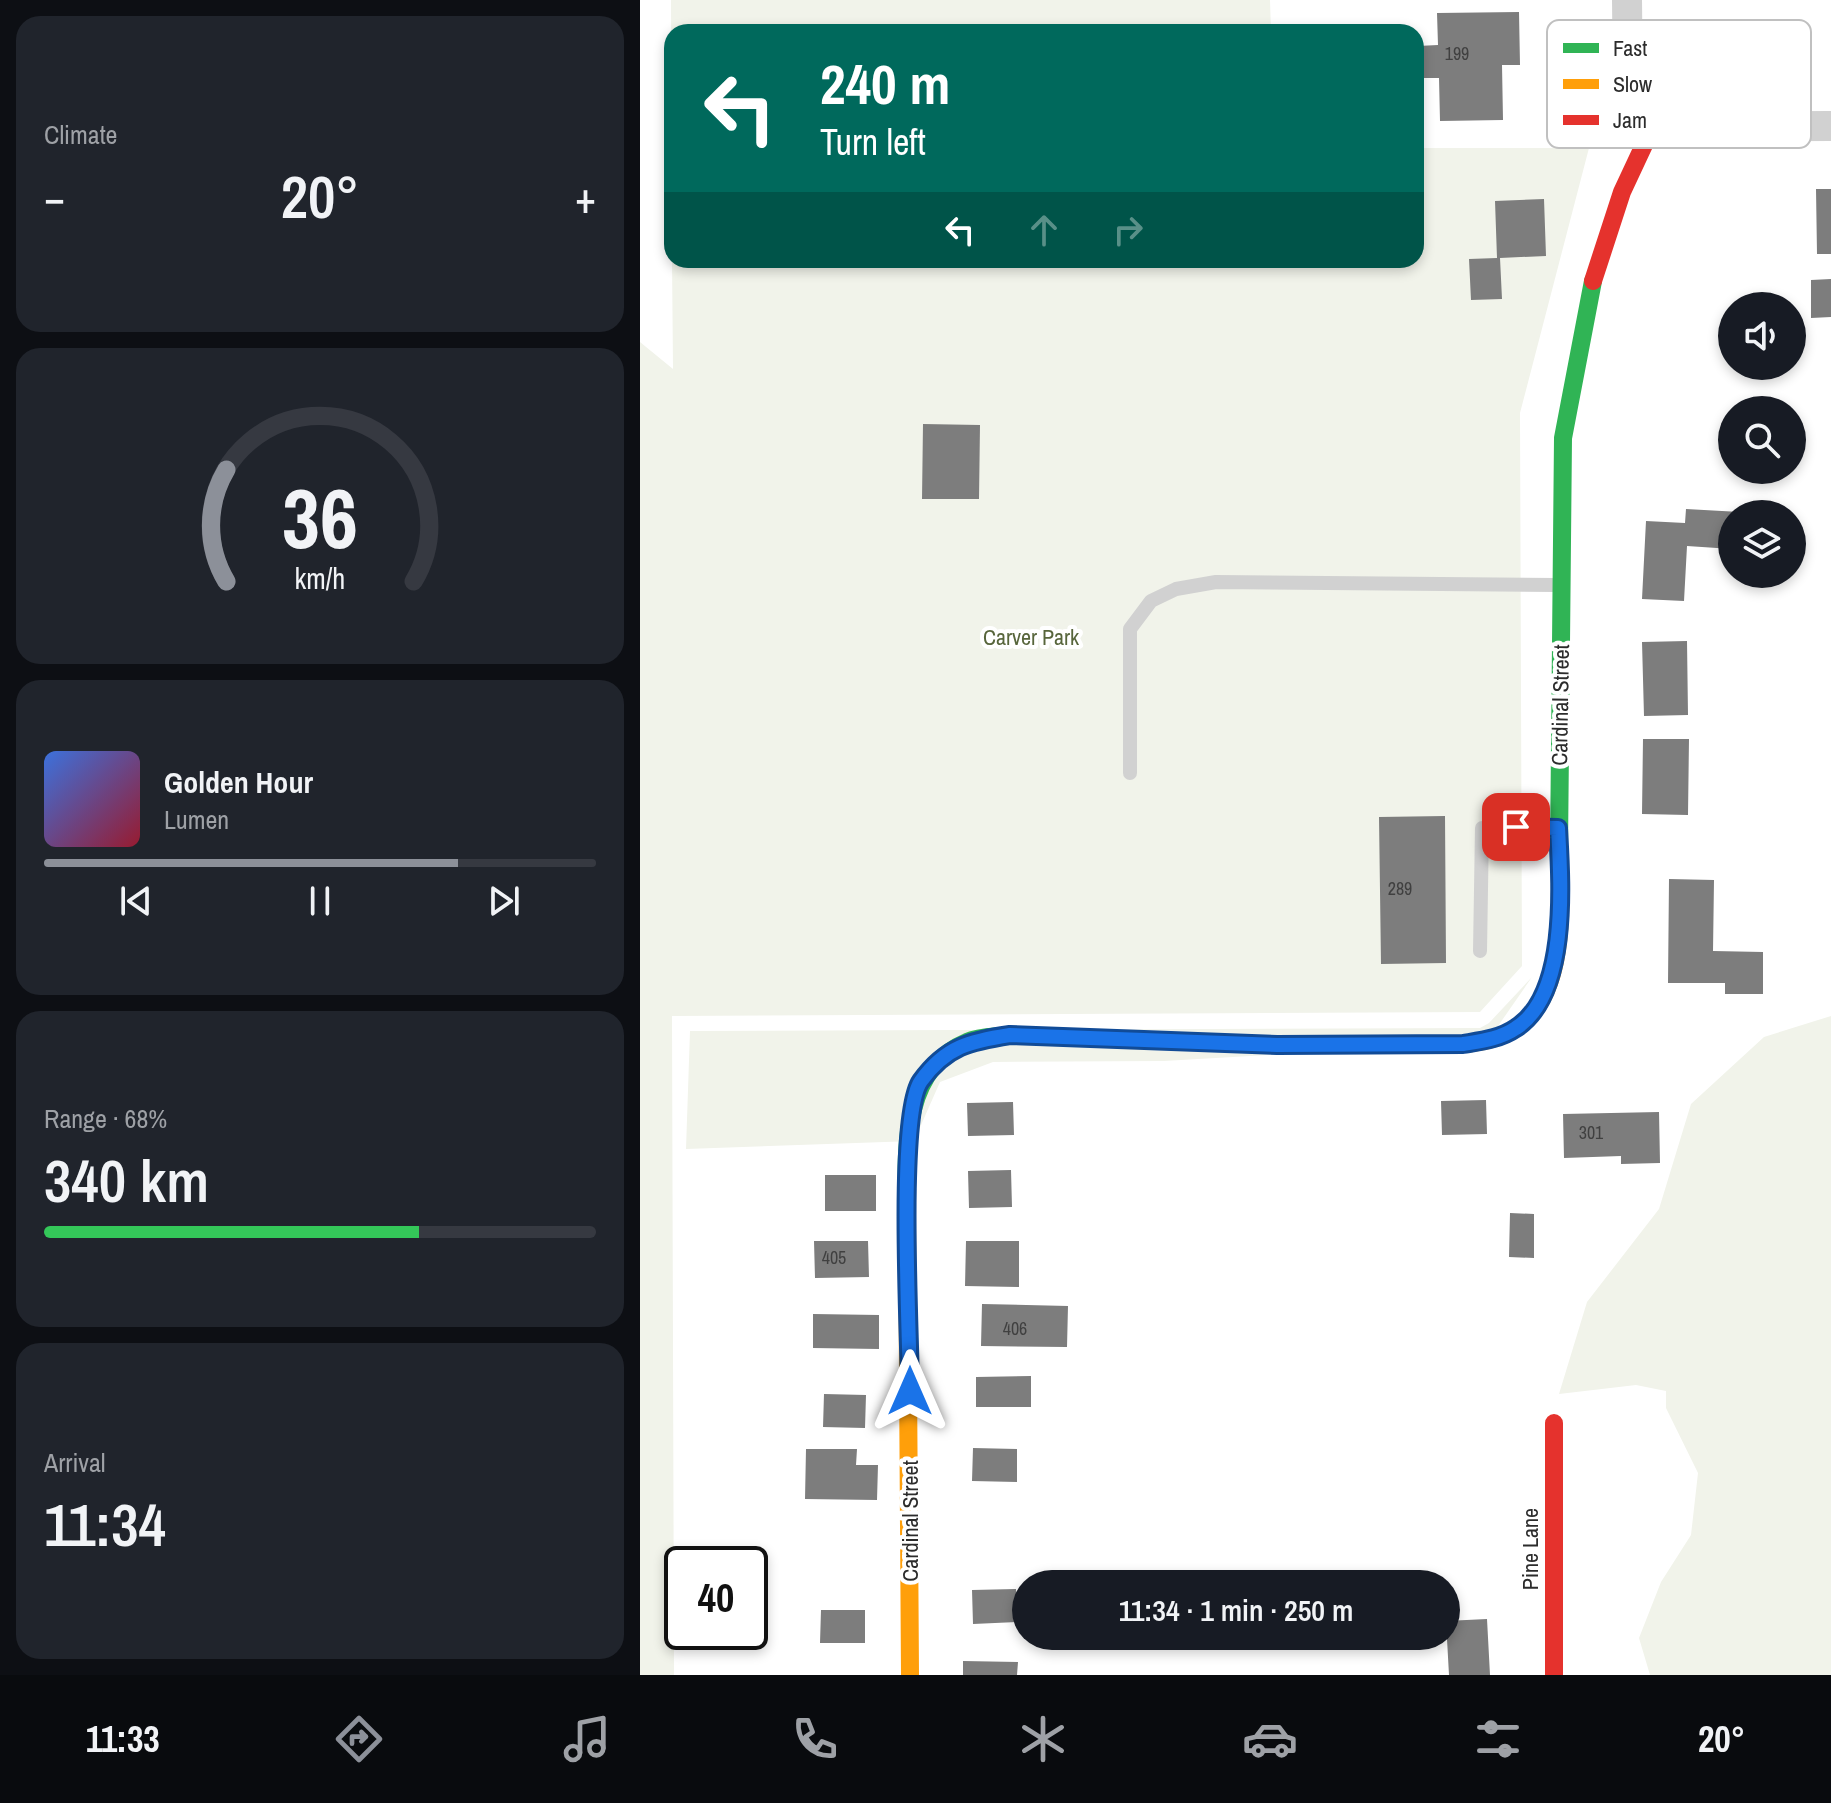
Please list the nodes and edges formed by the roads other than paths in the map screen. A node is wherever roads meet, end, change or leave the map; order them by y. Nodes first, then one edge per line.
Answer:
1 (1627, 0) edge
2 (1628, 20) edge
3 (1811, 126) edge
4 (1831, 126) edge
5 (1643, 148) edge
6 (1561, 585) junction
7 (1130, 773) dead end
8 (1558, 828) junction
9 (1480, 951) dead end
10 (1554, 1423) dead end
11 (910, 1675) edge
12 (1554, 1675) edge

1 - 2 street
3 - 4 street
5 - 6 street, Cardinal Street
6 - 7 lane
6 - 8 street, Cardinal Street
8 - 9 lane
8 - 11 street, Cardinal Street
10 - 12 street, Pine Lane

